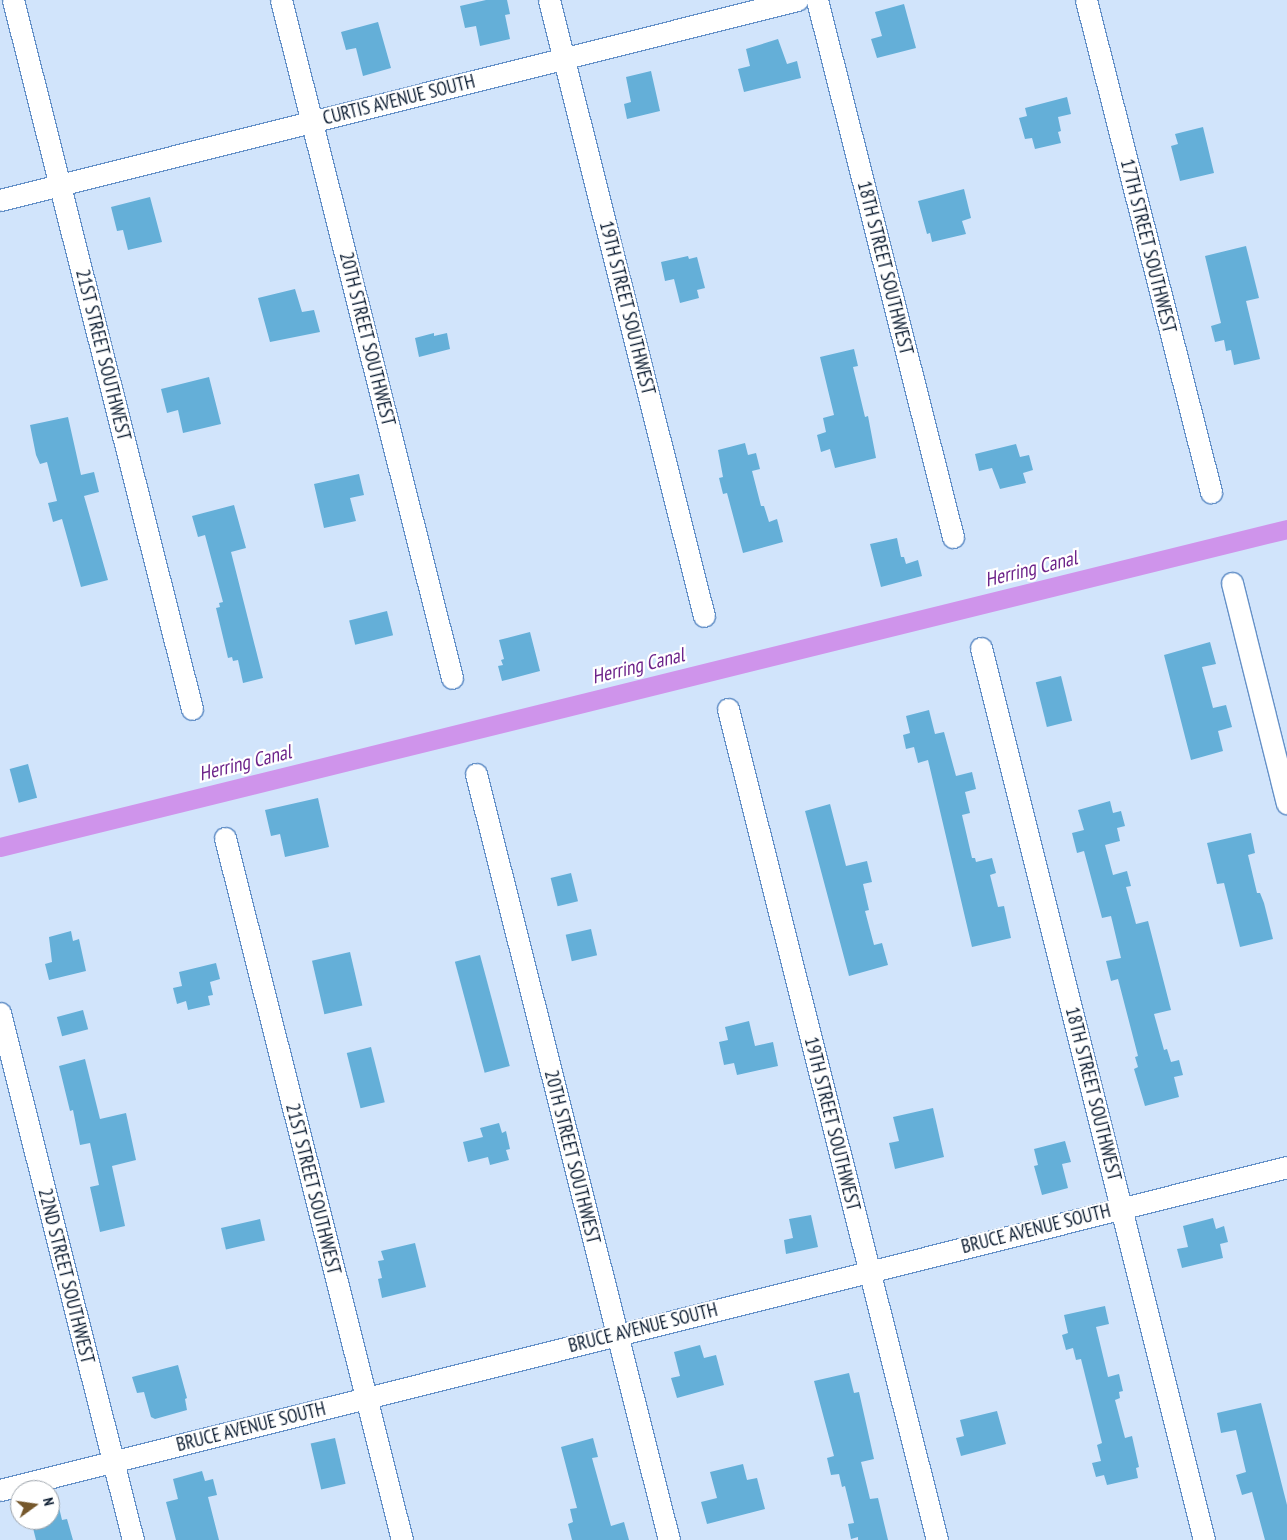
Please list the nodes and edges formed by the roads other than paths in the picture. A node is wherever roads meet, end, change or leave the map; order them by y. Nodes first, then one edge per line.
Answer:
1 (13, 0) edge
2 (281, 0) edge
3 (549, 0) edge
4 (797, 0) edge
5 (817, 0) edge
6 (1086, 0) edge
7 (563, 58) junction
8 (313, 122) junction
9 (61, 185) junction
10 (0, 200) edge
11 (1211, 492) dead end
12 (953, 536) dead end
13 (1232, 583) dead end
14 (704, 616) dead end
15 (981, 648) dead end
16 (452, 678) dead end
17 (192, 709) dead end
18 (728, 709) dead end
19 (476, 774) dead end
20 (1287, 803) edge
21 (225, 838) dead end
22 (0, 1013) edge
23 (1287, 1167) edge
24 (1121, 1208) junction
25 (869, 1272) junction
26 (617, 1335) junction
27 (366, 1399) junction
28 (113, 1462) junction
29 (0, 1490) edge
30 (133, 1540) edge
31 (402, 1540) edge
32 (669, 1540) edge
33 (937, 1540) edge
34 (1204, 1540) edge

1 - 9 street, 21ST STREET SOUTHWEST
2 - 8 street, 20TH STREET SOUTHWEST
3 - 7 street, 19TH STREET SOUTHWEST
4 - 7 street, CURTIS AVENUE SOUTH
5 - 12 street, 18TH STREET SOUTHWEST
6 - 11 street, 17TH STREET SOUTHWEST
7 - 8 street, CURTIS AVENUE SOUTH
7 - 14 street, 19TH STREET SOUTHWEST
8 - 9 street, CURTIS AVENUE SOUTH
8 - 16 street, 20TH STREET SOUTHWEST
9 - 10 street, CURTIS AVENUE SOUTH
9 - 17 street, 21ST STREET SOUTHWEST
13 - 20 street
15 - 24 street, 18TH STREET SOUTHWEST
18 - 25 street, 19TH STREET SOUTHWEST
19 - 26 street, 20TH STREET SOUTHWEST
21 - 27 street, 21ST STREET SOUTHWEST
22 - 28 street, 22ND STREET SOUTHWEST
23 - 24 street, BRUCE AVENUE SOUTH
24 - 25 street, BRUCE AVENUE SOUTH
24 - 34 street, 18TH STREET SOUTHWEST
25 - 26 street, BRUCE AVENUE SOUTH
25 - 33 street, 19TH STREET SOUTHWEST
26 - 27 street, BRUCE AVENUE SOUTH
26 - 32 street, 20TH STREET SOUTHWEST
27 - 28 street, BRUCE AVENUE SOUTH
27 - 31 street, 21ST STREET SOUTHWEST
28 - 29 street, BRUCE AVENUE SOUTH
28 - 30 street, 22ND STREET SOUTHWEST

